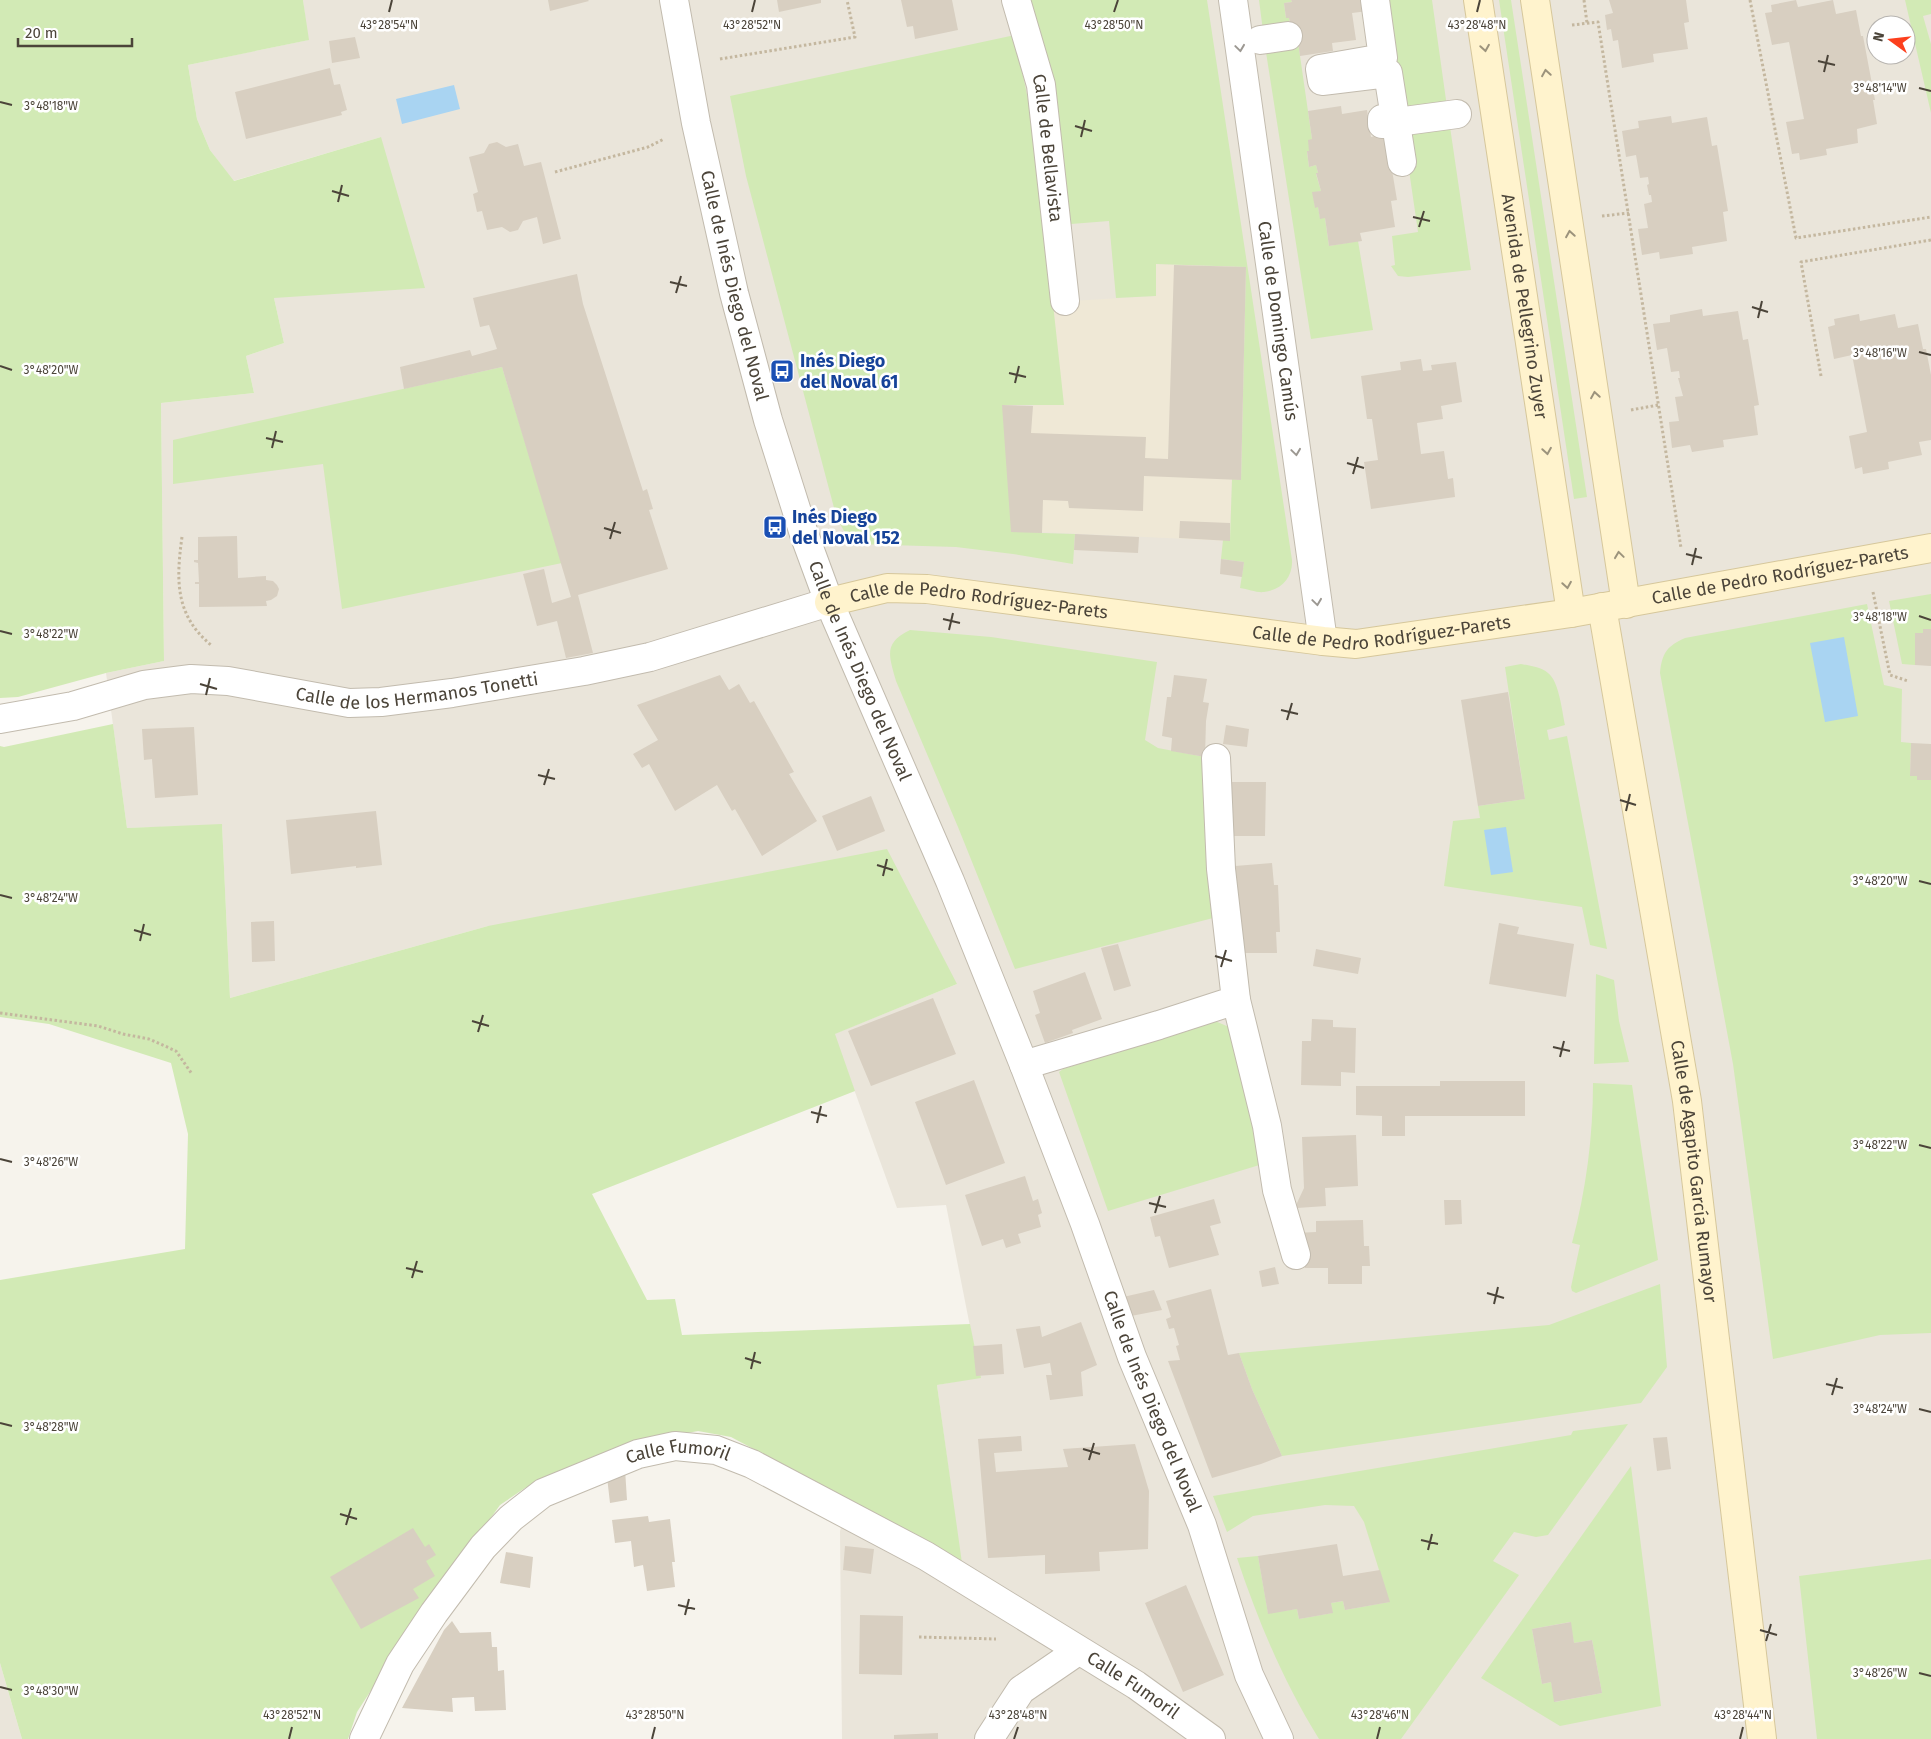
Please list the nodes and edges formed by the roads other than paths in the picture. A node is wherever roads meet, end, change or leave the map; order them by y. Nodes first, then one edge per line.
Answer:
1 (674, 0) edge
2 (1016, 0) edge
3 (1233, 0) edge
4 (1374, 0) edge
5 (1478, 0) edge
6 (1534, 0) edge
7 (1288, 36) dead end
8 (1260, 40) dead end
9 (1458, 114) dead end
10 (1395, 122) junction
11 (1402, 162) dead end
12 (1065, 301) dead end
13 (1931, 548) edge
14 (829, 602) junction
15 (1614, 606) junction
16 (1571, 613) junction
17 (1323, 641) junction
18 (0, 719) edge
19 (1216, 758) dead end
20 (1236, 1000) junction
21 (1024, 1065) junction
22 (1296, 1255) dead end
23 (1078, 1650) junction
24 (364, 1739) edge
25 (989, 1739) edge
26 (1212, 1739) edge
27 (1279, 1739) edge
28 (1762, 1739) edge

1 - 14 street, Calle de Inés Diego del Noval
2 - 12 street, Calle de Bellavista
3 -> 17 street, Calle de Domingo Camús
4 - 10 street
5 -> 16 main road, Avenida de Pellegrino Zuyer
15 -> 6 main road
7 - 8 street
9 - 10 street
10 - 11 street
13 - 15 main road, Calle de Pedro Rodríguez-Parets
14 - 17 main road, Calle de Pedro Rodríguez-Parets
14 - 18 street, Calle de los Hermanos Tonetti
14 - 21 street, Calle de Inés Diego del Noval
15 - 16 main road, Calle de Pedro Rodríguez-Parets
15 - 28 main road, Calle de Agapito García Rumayor
16 - 17 main road, Calle de Pedro Rodríguez-Parets
19 - 20 street
20 - 21 street
20 - 22 street
21 - 27 street, Calle de Inés Diego del Noval
23 - 24 street, Calle Fumoril
23 - 25 street, Calle Fumoril
23 - 26 street, Calle Fumoril

